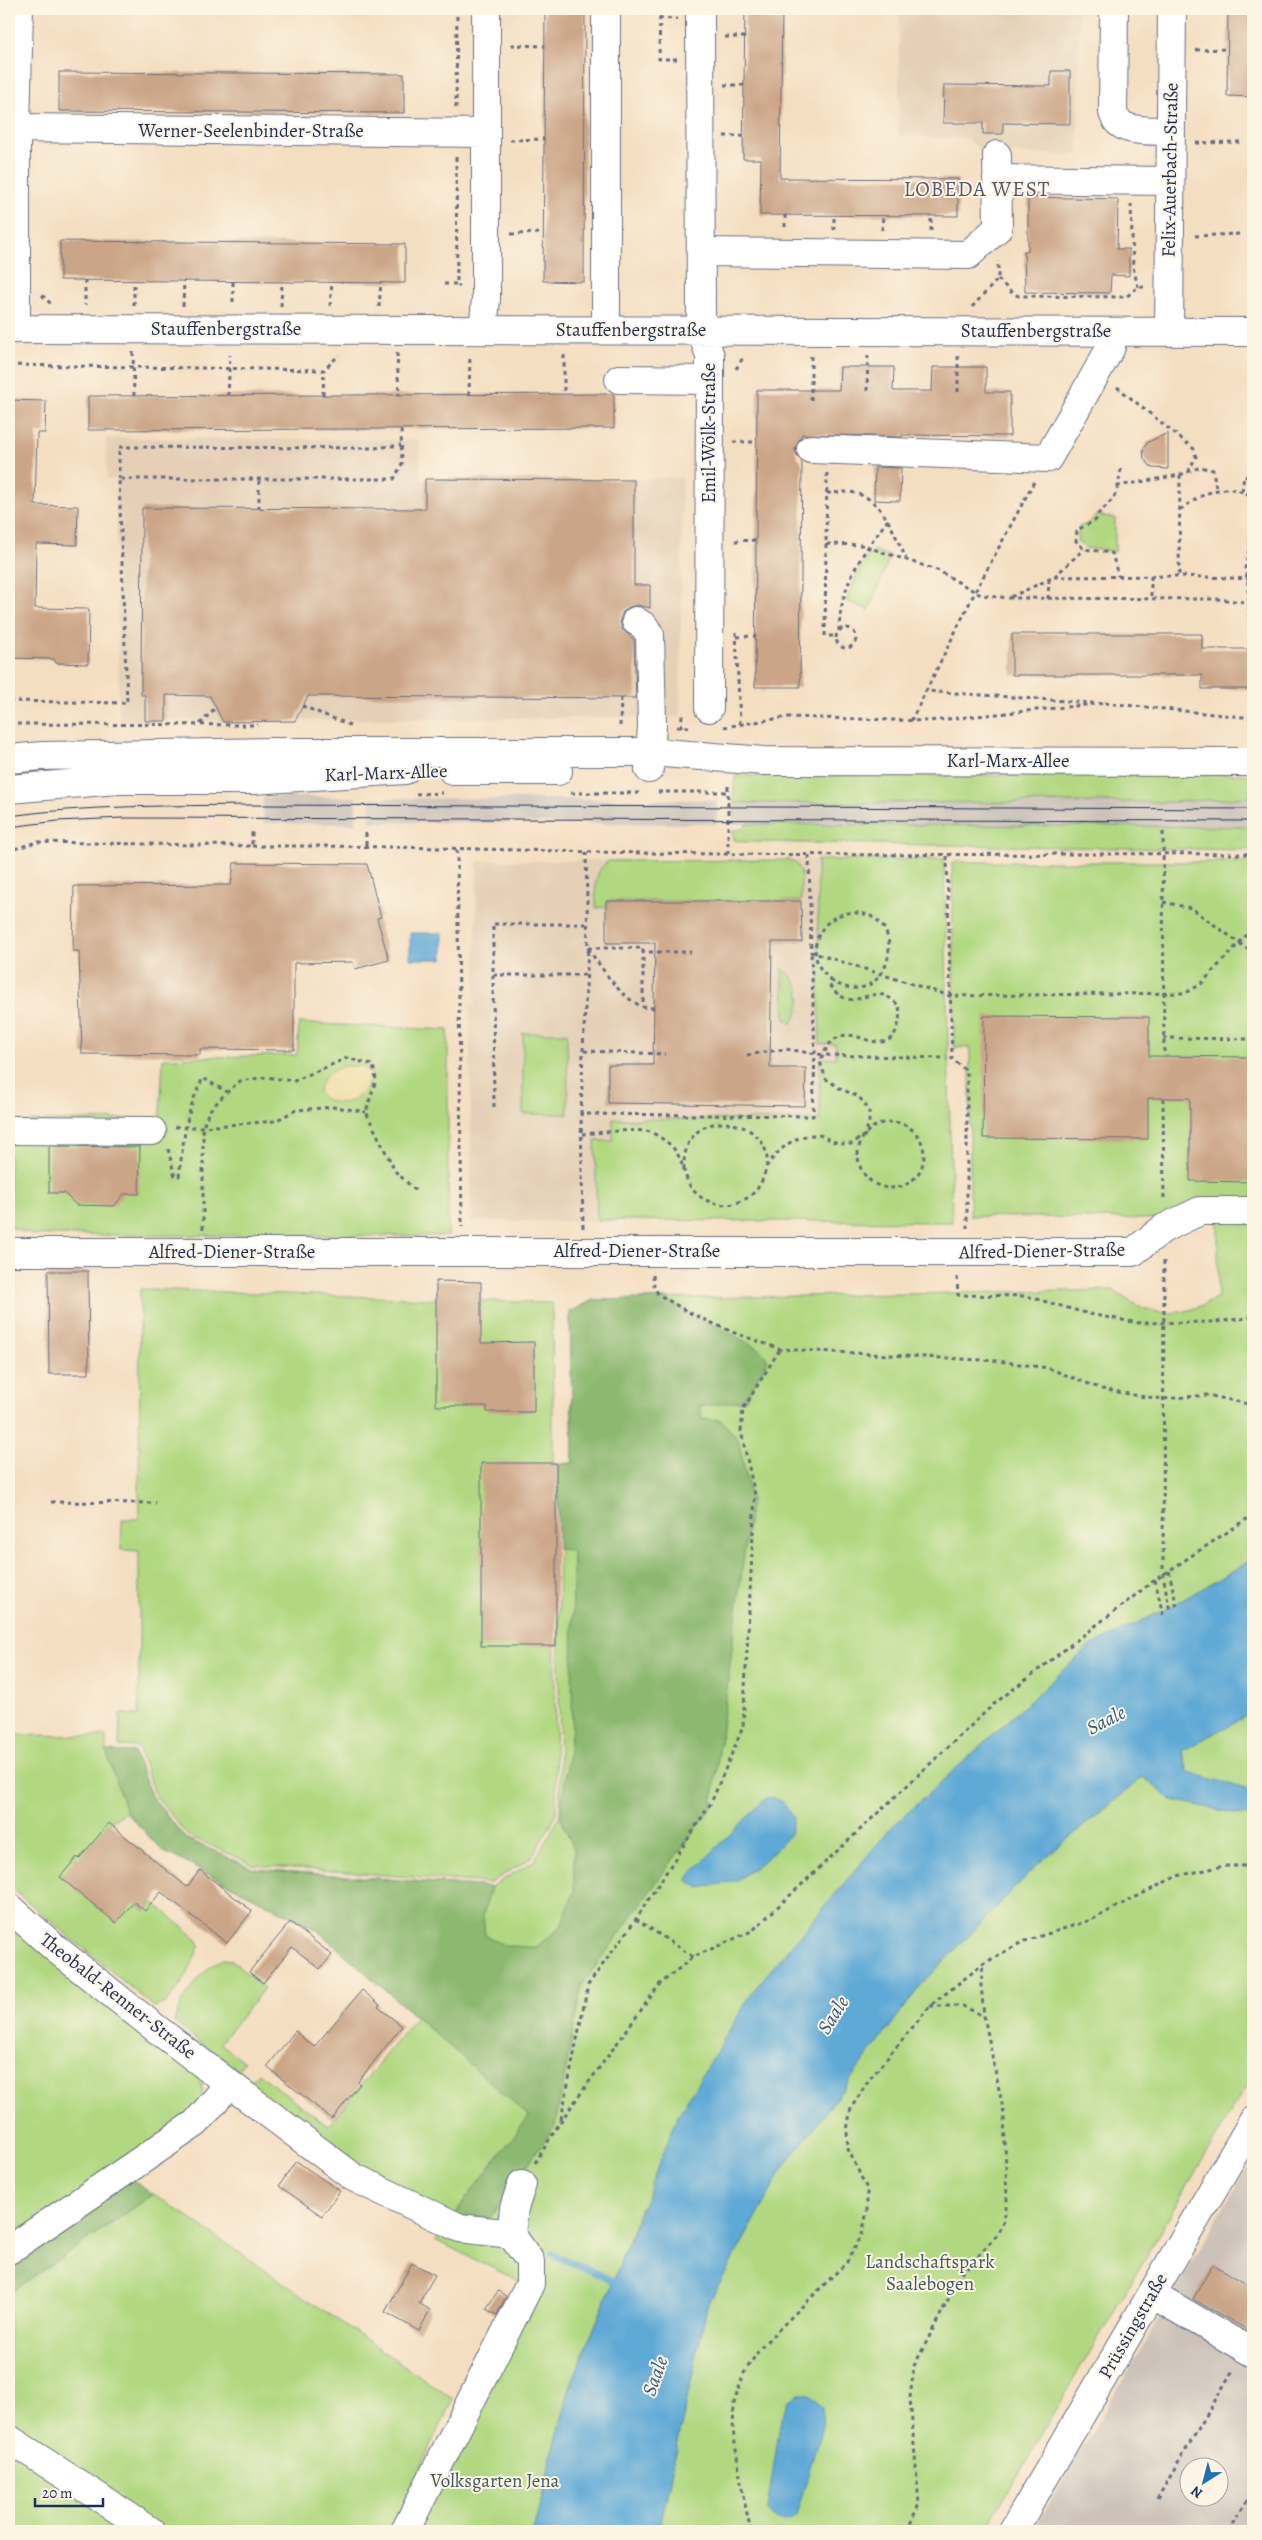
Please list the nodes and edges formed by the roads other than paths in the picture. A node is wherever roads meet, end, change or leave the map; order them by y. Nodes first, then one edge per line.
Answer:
1 (19, 9) edge
2 (486, 9) edge
3 (700, 9) edge
4 (1114, 9) edge
5 (1172, 9) edge
6 (606, 14) dead end
7 (16, 128) junction
8 (498, 136) junction
9 (1186, 136) junction
10 (1170, 181) junction
11 (700, 252) junction
12 (11, 326) edge
13 (606, 330) junction
14 (701, 330) junction
15 (1112, 332) junction
16 (1169, 332) junction
17 (1253, 332) edge
18 (477, 338) junction
19 (619, 379) dead end
20 (710, 380) junction
21 (811, 449) road end
22 (641, 640) dead end
23 (709, 708) dead end
24 (9, 759) edge
25 (650, 761) junction
26 (764, 761) junction
27 (1253, 762) edge
28 (9, 789) edge
29 (9, 1130) edge
30 (164, 1133) road end
31 (1253, 1211) edge
32 (9, 1252) edge
33 (9, 1907) edge
34 (228, 2084) junction
35 (1253, 2120) edge
36 (522, 2184) road end
37 (511, 2234) junction
38 (9, 2250) edge
39 (1152, 2294) junction
40 (1250, 2351) edge
41 (9, 2439) edge
42 (151, 2531) edge
43 (405, 2531) edge
44 (1013, 2531) edge

1 - 7 street
2 - 8 street
3 - 11 street, Emil-Wölk-Straße
4 - 9 street
5 - 9 street, Felix-Auerbach-Straße
6 - 13 street
7 - 8 street, Werner-Seelenbinder-Straße
7 - 12 street
8 - 18 street
9 - 10 street, Felix-Auerbach-Straße
10 - 11 street
10 - 16 street, Felix-Auerbach-Straße
11 - 14 street, Emil-Wölk-Straße
12 - 18 street, Stauffenbergstraße
13 - 14 street, Stauffenbergstraße
13 - 18 street, Stauffenbergstraße
14 - 15 street, Stauffenbergstraße
14 - 20 street, Emil-Wölk-Straße
15 - 16 street, Stauffenbergstraße
15 - 21 street
16 - 17 street, Stauffenbergstraße
19 - 20 street
20 - 23 street, Emil-Wölk-Straße
22 - 25 street
24 - 25 street, Karl-Marx-Allee
25 - 26 street, Karl-Marx-Allee
25 - 26 street, Karl-Marx-Allee
25 - 28 street, Karl-Marx-Allee
26 - 27 street, Karl-Marx-Allee
29 - 30 street
31 - 32 street, Alfred-Diener-Straße
33 - 34 street, Theobald-Renner-Straße
34 - 37 street, Theobald-Renner-Straße
34 - 38 street
35 - 39 street, Prüssingstraße
36 - 37 street
37 - 43 street
39 - 40 street
39 - 44 street, Prüssingstraße
41 - 42 street

